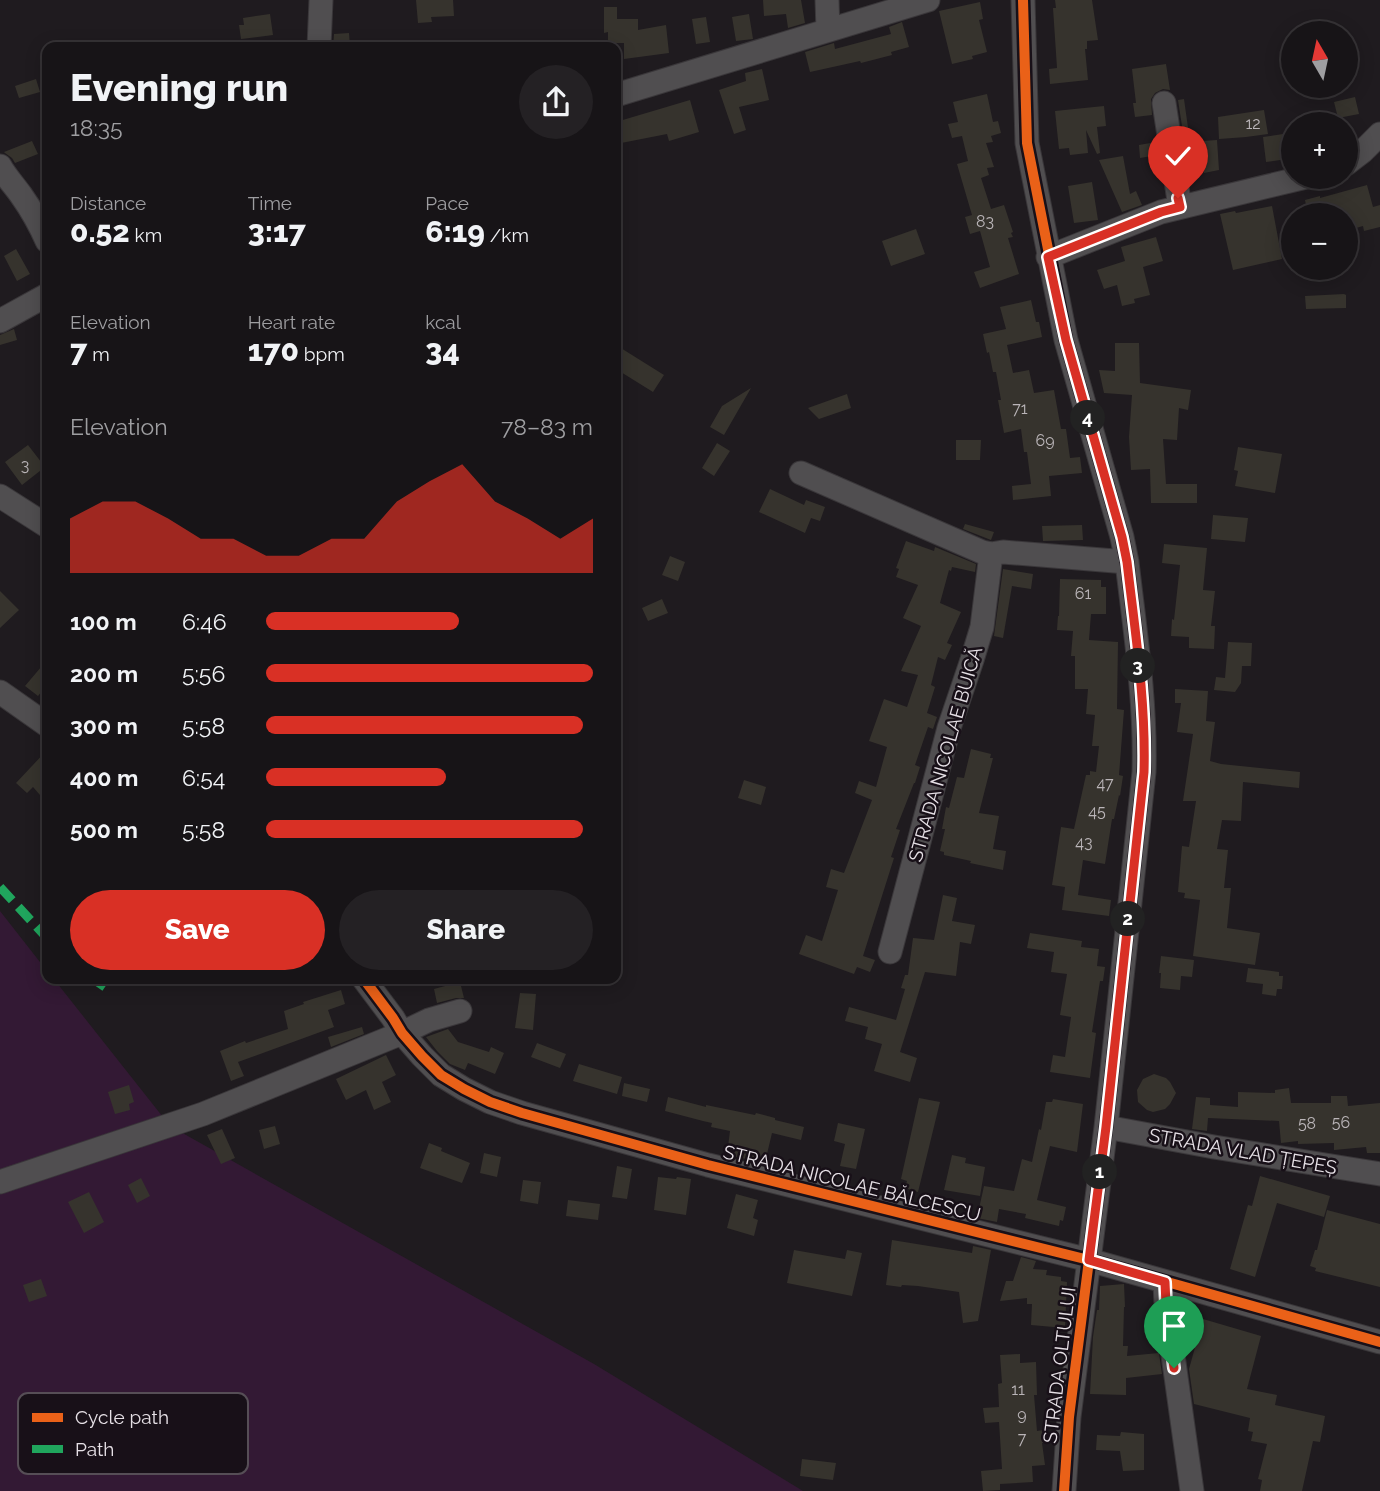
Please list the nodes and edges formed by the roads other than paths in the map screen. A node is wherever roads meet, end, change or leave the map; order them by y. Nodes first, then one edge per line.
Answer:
1 (321, 0) edge
2 (827, 0) edge
3 (928, 0) edge
4 (1023, 0) edge
5 (828, 30) junction
6 (320, 42) edge
7 (621, 93) edge
8 (1164, 103) dead end
9 (1380, 134) edge
10 (1358, 155) edge
11 (0, 166) edge
12 (1281, 183) edge
13 (1180, 207) junction
14 (42, 231) edge
15 (1048, 257) junction
16 (42, 298) edge
17 (0, 321) edge
18 (801, 473) dead end
19 (0, 496) edge
20 (42, 523) edge
21 (991, 554) junction
22 (1127, 562) junction
23 (0, 692) edge
24 (42, 721) edge
25 (890, 952) dead end
26 (368, 984) edge
27 (460, 1010) dead end
28 (402, 1033) junction
29 (1106, 1127) junction
30 (1380, 1174) edge
31 (0, 1182) edge
32 (1089, 1260) junction
33 (1165, 1282) junction
34 (1380, 1342) edge
35 (1063, 1491) edge
36 (1192, 1491) edge

1 - 6 street
2 - 5 street
3 - 5 street
4 - 15 street, STRADA OLTULUI
5 - 7 street
8 - 13 street
9 - 10 street
11 - 14 street
12 - 13 street
13 - 15 street
15 - 22 street, STRADA OLTULUI
16 - 17 street
18 - 21 street
19 - 20 street
21 - 22 street
21 - 25 street, STRADA NICOLAE BUICĂ
22 - 29 street, STRADA OLTULUI
23 - 24 street
26 - 28 street, STRADA NICOLAE BĂLCESCU
27 - 28 street
28 - 31 street
28 - 32 street, STRADA NICOLAE BĂLCESCU
29 - 30 street, STRADA VLAD ȚEPEȘ
29 - 32 street, STRADA OLTULUI
32 - 33 street, STRADA NICOLAE BĂLCESCU
32 - 35 street, STRADA OLTULUI
33 - 34 street, STRADA NICOLAE BĂLCESCU
33 - 36 street

